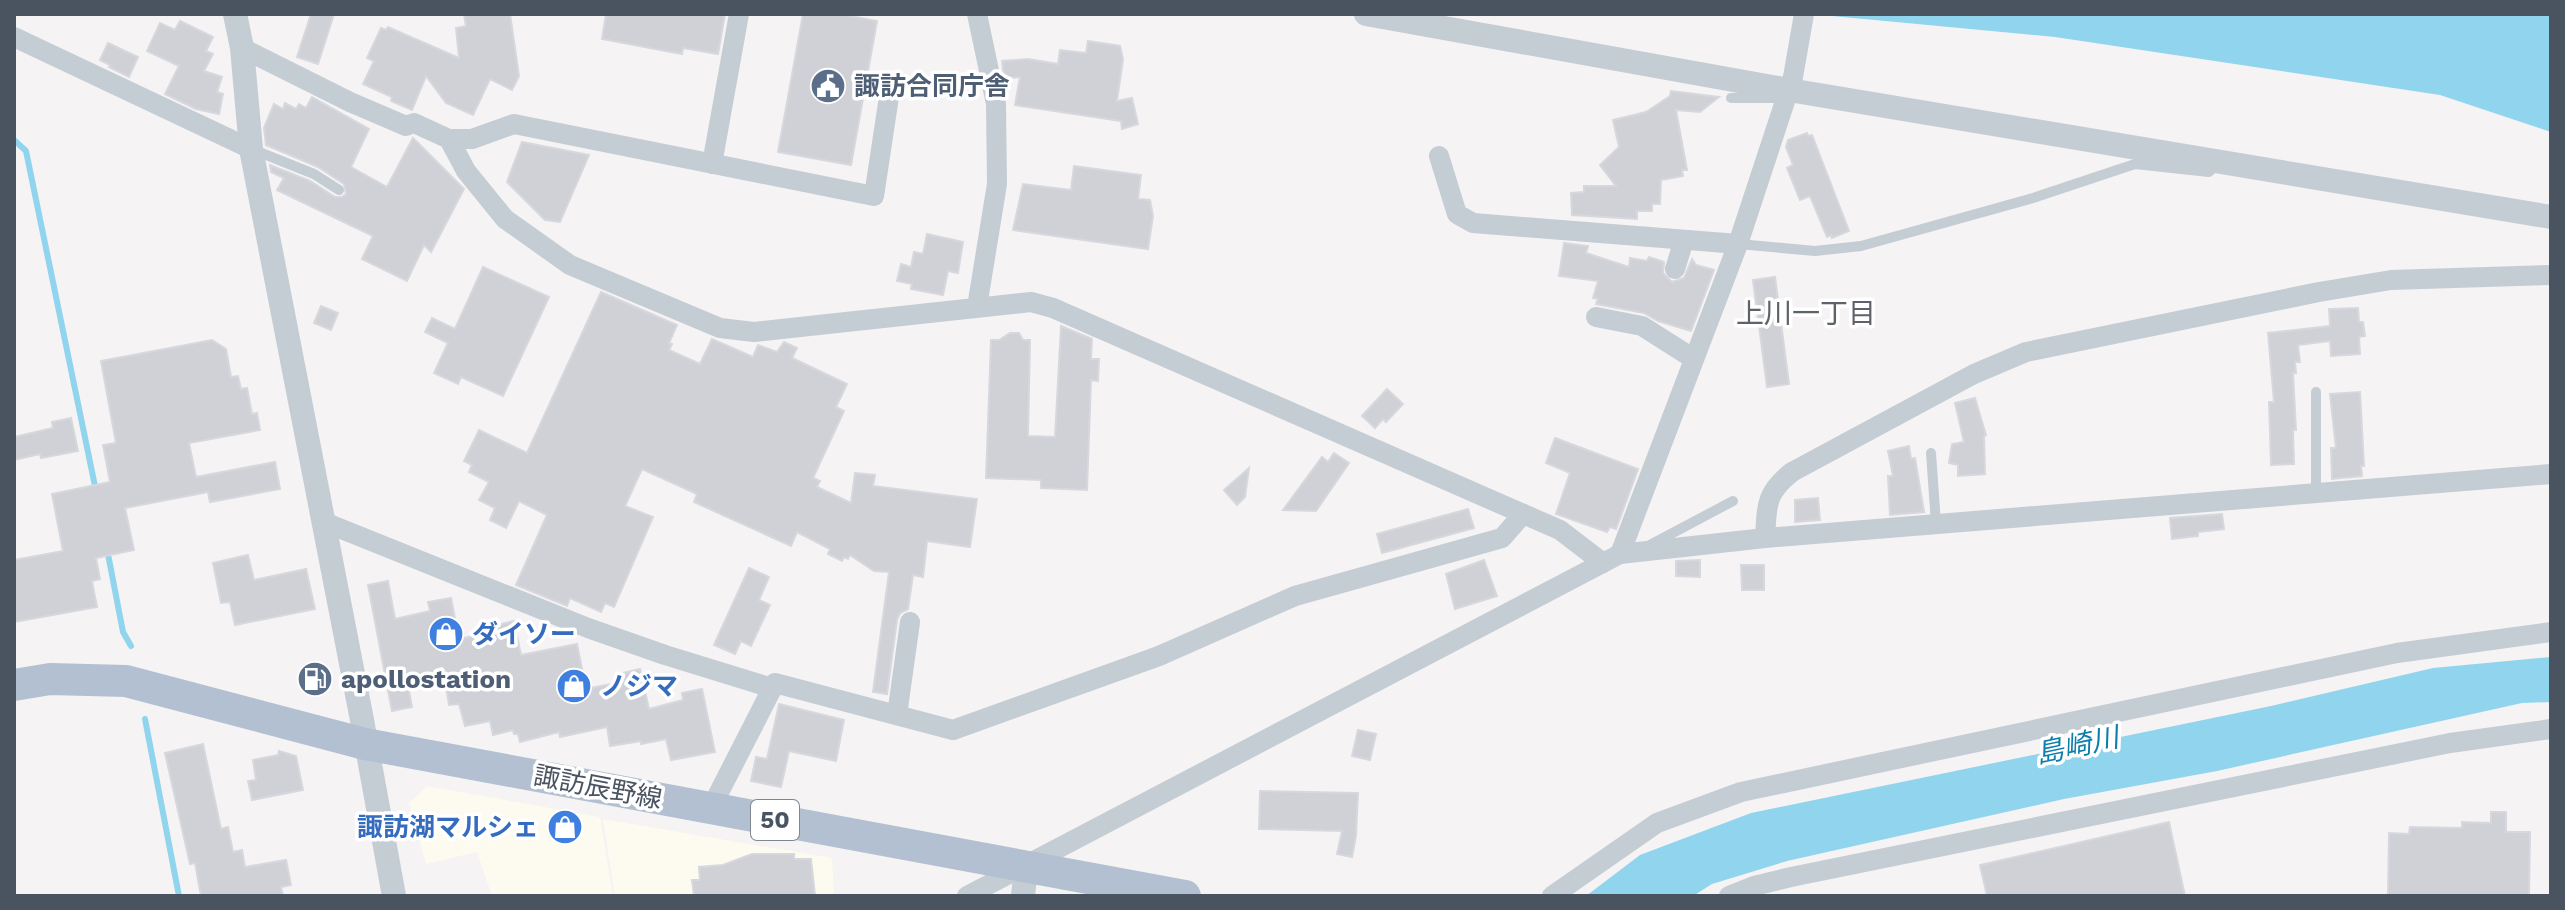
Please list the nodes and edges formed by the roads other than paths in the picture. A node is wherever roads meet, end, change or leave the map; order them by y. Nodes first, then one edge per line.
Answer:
1 (235, 14) edge
2 (739, 14) edge
3 (977, 14) edge
4 (1366, 14) edge
5 (1804, 14) edge
6 (14, 37) edge
7 (242, 48) junction
8 (1790, 88) junction
9 (890, 90) dead end
10 (1731, 98) dead end
11 (449, 139) junction
12 (251, 149) junction
13 (1439, 156) dead end
14 (2222, 160) junction
15 (712, 164) junction
16 (339, 190) dead end
17 (2551, 217) edge
18 (1684, 240) junction
19 (1738, 244) junction
20 (1675, 269) dead end
21 (2551, 275) edge
22 (977, 307) junction
23 (1596, 317) dead end
24 (1694, 359) junction
25 (2316, 392) dead end
26 (1931, 453) dead end
27 (2551, 474) edge
28 (2316, 493) junction
29 (1733, 501) dead end
30 (1523, 514) junction
31 (324, 522) junction
32 (1936, 524) junction
33 (1765, 538) junction
34 (1640, 550) junction
35 (1611, 558) junction
36 (910, 622) dead end
37 (2551, 632) edge
38 (14, 685) edge
39 (772, 688) junction
40 (897, 715) junction
41 (2551, 729) edge
42 (365, 744) junction
43 (711, 808) junction
44 (1024, 882) edge
45 (394, 896) edge
46 (967, 896) edge
47 (1185, 896) edge
48 (1552, 896) edge
49 (1729, 896) edge

1 - 7 street
2 - 15 street
3 - 22 street
4 - 8 street
5 - 8 street
6 - 12 street
7 - 11 street
7 - 12 street
8 - 10 lane
8 - 14 street
8 - 19 street
9 - 15 street
11 - 15 street
11 - 22 street
12 - 16 lane
12 - 31 street
13 - 18 street
14 - 17 street
14 - 19 lane
18 - 19 street
18 - 20 street
19 - 24 street
21 - 33 street
22 - 30 street
23 - 24 street
24 - 35 street
25 - 28 lane
26 - 32 lane
27 - 28 street
28 - 32 street
29 - 34 lane
30 - 35 street
30 - 40 street
31 - 39 street
31 - 42 street
32 - 33 street
33 - 34 street
34 - 35 street
35 - 44 street
36 - 40 street
37 - 48 street
38 - 42 main road, 諏訪辰野線 / 50
39 - 40 street
39 - 43 street
41 - 49 street
42 - 43 main road, 諏訪辰野線 / 50
42 - 45 street
43 - 44 main road, 諏訪辰野線 / 50
44 - 46 street
44 - 47 main road, 諏訪辰野線 / 50

